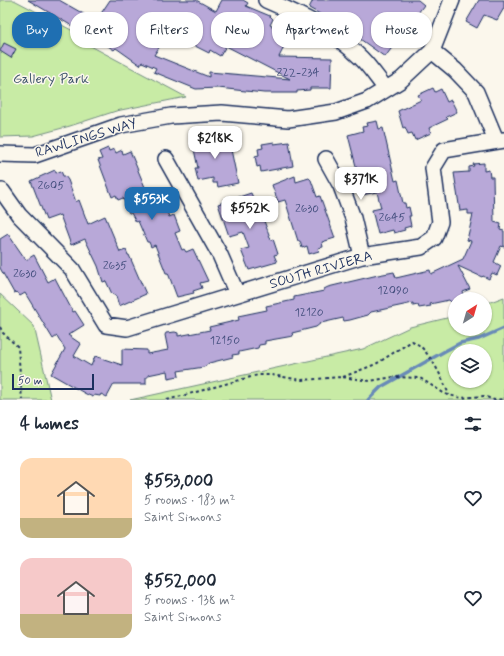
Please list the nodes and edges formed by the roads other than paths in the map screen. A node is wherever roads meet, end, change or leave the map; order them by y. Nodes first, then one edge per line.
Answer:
1 (266, 0) edge
2 (452, 0) edge
3 (432, 51) junction
4 (386, 89) junction
5 (500, 140) edge
6 (0, 154) edge
7 (166, 159) dead end
8 (326, 159) dead end
9 (2, 191) dead end
10 (362, 256) junction
11 (237, 294) junction

1 - 4 street
2 - 3 street, RAWLINGS WAY
3 - 4 street, RAWLINGS WAY
3 - 5 street
4 - 6 street, RAWLINGS WAY
5 - 10 street, SOUTH RIVIERA
7 - 11 street
8 - 10 street
9 - 11 street, SOUTH RIVIERA
10 - 11 street, SOUTH RIVIERA

